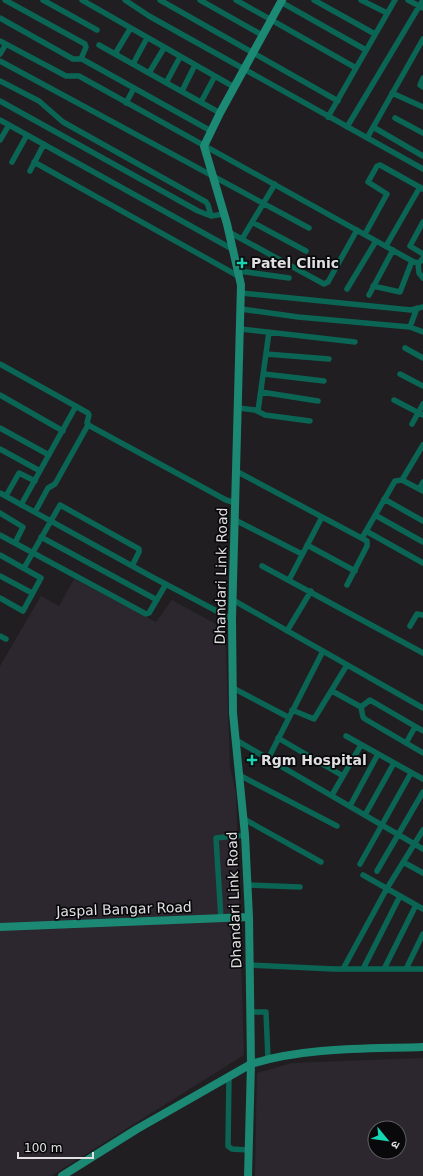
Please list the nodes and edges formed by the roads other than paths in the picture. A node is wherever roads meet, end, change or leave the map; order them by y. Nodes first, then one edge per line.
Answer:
1 (5, 0) edge
2 (43, 0) edge
3 (82, 0) edge
4 (160, 0) edge
5 (200, 0) edge
6 (236, 0) edge
7 (314, 0) edge
8 (362, 0) edge
9 (394, 0) edge
10 (408, 0) edge
11 (423, 0) edge
12 (128, 1) edge
13 (282, 1) edge
14 (421, 7) edge
15 (387, 13) junction
16 (0, 18) edge
17 (271, 20) junction
18 (130, 29) junction
19 (96, 30) dead end
20 (375, 34) junction
21 (262, 35) junction
22 (147, 38) junction
23 (423, 39) edge
24 (0, 41) edge
25 (6, 44) junction
26 (99, 45) dead end
27 (164, 48) junction
28 (366, 50) junction
29 (253, 52) junction
30 (0, 54) edge
31 (115, 54) junction
32 (180, 57) junction
33 (80, 58) junction
34 (0, 61) edge
35 (133, 64) junction
36 (195, 66) junction
37 (244, 68) junction
38 (356, 68) junction
39 (149, 74) junction
40 (215, 76) junction
41 (423, 78) edge
42 (0, 81) edge
43 (166, 83) junction
44 (234, 87) junction
45 (423, 87) edge
46 (134, 88) junction
47 (182, 92) junction
48 (392, 93) junction
49 (0, 101) edge
50 (338, 101) junction
51 (126, 102) junction
52 (201, 102) junction
53 (423, 107) edge
54 (220, 113) junction
55 (328, 117) junction
56 (395, 118) dead end
57 (0, 120) edge
58 (9, 125) junction
59 (347, 127) junction
60 (373, 127) junction
61 (211, 131) junction
62 (423, 133) edge
63 (26, 135) junction
64 (367, 138) junction
65 (0, 140) edge
66 (44, 144) junction
67 (204, 146) junction
68 (423, 157) edge
69 (12, 162) dead end
70 (34, 162) junction
71 (421, 168) edge
72 (30, 170) dead end
73 (212, 176) junction
74 (275, 184) junction
75 (422, 188) edge
76 (263, 203) junction
77 (224, 214) junction
78 (211, 216) junction
79 (252, 222) junction
80 (423, 222) edge
81 (309, 228) dead end
82 (357, 230) junction
83 (229, 232) junction
84 (365, 234) junction
85 (242, 239) junction
86 (376, 240) junction
87 (386, 246) junction
88 (234, 250) junction
89 (306, 250) dead end
90 (393, 250) junction
91 (423, 254) edge
92 (423, 258) edge
93 (412, 261) junction
94 (418, 263) junction
95 (239, 274) junction
96 (288, 278) dead end
97 (423, 278) edge
98 (373, 286) junction
99 (347, 289) dead end
100 (241, 293) junction
101 (369, 295) dead end
102 (420, 308) edge
103 (241, 309) junction
104 (410, 327) junction
105 (240, 328) junction
106 (269, 332) junction
107 (423, 332) edge
108 (355, 342) dead end
109 (405, 348) dead end
110 (266, 354) junction
111 (423, 358) edge
112 (328, 359) dead end
113 (0, 364) edge
114 (264, 374) junction
115 (400, 374) dead end
116 (324, 381) dead end
117 (423, 386) edge
118 (261, 392) junction
119 (0, 395) edge
120 (394, 400) dead end
121 (318, 401) dead end
122 (423, 404) edge
123 (76, 406) junction
124 (238, 408) junction
125 (258, 412) junction
126 (421, 414) edge
127 (310, 421) dead end
128 (412, 424) dead end
129 (88, 425) junction
130 (0, 428) edge
131 (63, 431) junction
132 (423, 445) edge
133 (0, 450) edge
134 (49, 455) junction
135 (236, 471) junction
136 (40, 472) junction
137 (402, 480) junction
138 (35, 481) junction
139 (423, 482) edge
140 (421, 490) edge
141 (3, 494) edge
142 (384, 499) junction
143 (236, 503) junction
144 (21, 505) junction
145 (35, 512) junction
146 (0, 513) edge
147 (375, 515) junction
148 (322, 517) junction
149 (235, 520) junction
150 (50, 521) junction
151 (423, 521) edge
152 (366, 531) junction
153 (0, 535) edge
154 (41, 537) junction
155 (362, 538) junction
156 (423, 542) edge
157 (15, 543) junction
158 (307, 545) junction
159 (32, 553) junction
160 (302, 554) junction
161 (0, 555) edge
162 (423, 564) edge
163 (132, 566) junction
164 (262, 566) dead end
165 (24, 568) junction
166 (355, 571) junction
167 (0, 576) edge
168 (289, 580) junction
169 (166, 584) junction
170 (347, 586) dead end
171 (311, 592) junction
172 (32, 593) junction
173 (0, 598) edge
174 (157, 600) junction
175 (233, 600) junction
176 (423, 615) edge
177 (232, 619) junction
178 (410, 626) dead end
179 (288, 631) junction
180 (323, 651) junction
181 (423, 653) edge
182 (347, 665) junction
183 (233, 688) junction
184 (332, 691) junction
185 (361, 707) junction
186 (423, 708) edge
187 (292, 710) junction
188 (288, 717) junction
189 (415, 727) junction
190 (423, 732) edge
191 (346, 736) dead end
192 (278, 738) junction
193 (236, 740) junction
194 (406, 743) junction
195 (361, 744) junction
196 (423, 752) edge
197 (378, 754) junction
198 (268, 759) junction
199 (394, 763) junction
200 (411, 773) junction
201 (239, 775) junction
202 (343, 776) junction
203 (423, 780) edge
204 (423, 792) edge
205 (332, 795) junction
206 (350, 806) junction
207 (365, 815) junction
208 (244, 819) junction
209 (383, 825) junction
210 (337, 826) dead end
211 (423, 830) edge
212 (398, 834) junction
213 (245, 836) junction
214 (415, 844) junction
215 (423, 849) edge
216 (321, 862) dead end
217 (403, 862) junction
218 (360, 864) dead end
219 (377, 871) dead end
220 (423, 873) edge
221 (363, 875) dead end
222 (247, 885) junction
223 (300, 887) dead end
224 (387, 888) junction
225 (400, 896) junction
226 (416, 905) junction
227 (423, 909) edge
228 (249, 917) junction
229 (221, 919) junction
230 (0, 927) edge
231 (423, 934) edge
232 (250, 965) junction
233 (343, 970) junction
234 (363, 970) junction
235 (384, 970) junction
236 (406, 970) junction
237 (423, 970) edge
238 (250, 1012) junction
239 (423, 1047) edge
240 (268, 1059) junction
241 (251, 1064) junction
242 (229, 1077) junction
243 (248, 1150) junction
244 (62, 1176) edge
245 (248, 1176) edge

1 - 33 street
2 - 19 street
3 - 18 street
4 - 29 street
5 - 21 street
6 - 17 street
7 - 20 street
8 - 15 street
9 - 15 street
10 - 14 street
11 - 14 street
12 - 37 street
13 - 17 street
13 - 28 street
14 - 59 street
15 - 20 street
16 - 33 street
17 - 21 street
17 - 38 street
18 - 22 street
18 - 31 street
20 - 28 street
21 - 29 street
22 - 27 street
22 - 35 street
23 - 48 street
24 - 25 street
25 - 30 street
25 - 51 street
26 - 31 street
27 - 32 street
27 - 39 street
28 - 38 street
29 - 37 street
29 - 50 street
31 - 35 street
32 - 36 street
32 - 43 street
33 - 46 street
34 - 73 street
35 - 39 street
36 - 40 street
36 - 47 street
37 - 44 street
37 - 55 street
38 - 50 street
39 - 43 street
40 - 44 street
40 - 52 street
41 - 45 street
42 - 78 street
43 - 47 street
44 - 54 street
46 - 51 street
46 - 61 street
47 - 52 street
48 - 53 street
48 - 60 street
49 - 78 street
50 - 55 street
51 - 67 street
52 - 54 street
54 - 61 street
55 - 59 street
56 - 62 street
57 - 58 street
58 - 63 street
58 - 65 street
59 - 64 street
60 - 64 street
60 - 68 street
61 - 67 street
63 - 66 street
63 - 69 street
64 - 71 street
66 - 70 street
66 - 88 street
67 - 73 street, Dhandari Link Road
67 - 74 street
68 - 71 street
70 - 72 street
70 - 95 street
73 - 76 street
73 - 77 street, Dhandari Link Road
74 - 76 street
74 - 82 street
75 - 84 street
75 - 87 street
76 - 79 street
76 - 81 street
77 - 78 street
77 - 83 street, Dhandari Link Road
79 - 85 street
79 - 89 street
80 - 91 street
82 - 84 street
82 - 85 street
83 - 85 street
83 - 88 street, Dhandari Link Road
84 - 86 street
86 - 87 street
86 - 99 street
87 - 90 street
88 - 95 street, Dhandari Link Road
90 - 93 street
90 - 98 street
92 - 94 street
93 - 94 street
93 - 98 street
94 - 97 street
95 - 96 street
95 - 100 street, Dhandari Link Road
98 - 101 street
100 - 102 street
100 - 103 street, Dhandari Link Road
102 - 104 street
103 - 104 street
103 - 105 street, Dhandari Link Road
104 - 107 street
105 - 106 street
105 - 124 street, Dhandari Link Road
106 - 108 street
106 - 110 street
109 - 111 street
110 - 112 street
110 - 114 street
113 - 123 street
114 - 116 street
114 - 118 street
115 - 117 street
118 - 121 street
118 - 125 street
119 - 131 street
120 - 126 street
122 - 126 street
123 - 129 street
123 - 131 street
124 - 125 street
124 - 135 street, Dhandari Link Road
125 - 127 street
126 - 128 street
129 - 143 street
129 - 145 street
130 - 134 street
131 - 134 street
132 - 137 street
133 - 136 street
134 - 136 street
135 - 143 street, Dhandari Link Road
135 - 148 street
136 - 138 street
137 - 140 street
137 - 142 street
138 - 141 street
138 - 144 street
139 - 140 street
141 - 144 street
142 - 147 street
142 - 151 street
143 - 149 street, Dhandari Link Road
144 - 145 street
145 - 150 street
146 - 157 street
147 - 152 street
147 - 156 street
148 - 155 street
148 - 158 street
149 - 160 street
149 - 175 street, Dhandari Link Road
150 - 154 street
150 - 163 street
150 - 163 street
152 - 155 street
152 - 162 street
153 - 157 street
154 - 159 street
154 - 174 street
155 - 166 street
157 - 159 street
158 - 160 street
158 - 166 street
159 - 165 street
159 - 174 street
160 - 168 street
161 - 165 street
163 - 169 street
164 - 168 street
165 - 172 street
166 - 170 street
167 - 172 street
168 - 171 street
169 - 174 street
169 - 177 street
171 - 179 street
171 - 181 street
172 - 173 street
175 - 177 street, Dhandari Link Road
175 - 179 street
176 - 178 street
177 - 183 street, Dhandari Link Road
179 - 180 street
180 - 182 street
180 - 187 street
182 - 184 street
182 - 186 street
183 - 188 street
183 - 193 street, Dhandari Link Road
184 - 185 street
184 - 187 street
185 - 189 street
185 - 194 street
187 - 188 street
188 - 192 street
189 - 190 street
189 - 194 street
191 - 195 street
192 - 198 street
192 - 202 street
193 - 198 street
193 - 201 street, Dhandari Link Road
194 - 196 street
195 - 197 street
195 - 202 street
197 - 199 street
197 - 206 street
198 - 205 street
199 - 200 street
199 - 207 street
200 - 203 street
200 - 209 street
201 - 208 street, Dhandari Link Road
201 - 210 street
202 - 205 street
204 - 212 street
205 - 206 street
206 - 207 street
207 - 209 street
208 - 213 street, Dhandari Link Road
208 - 216 street
209 - 212 street
209 - 218 street
211 - 214 street
212 - 214 street
212 - 219 street
213 - 222 street, Dhandari Link Road
213 - 229 street
214 - 215 street
214 - 217 street
217 - 220 street
217 - 224 street
221 - 224 street
222 - 223 street
222 - 228 street, Dhandari Link Road
224 - 225 street
224 - 233 street
225 - 226 street
225 - 234 street
226 - 227 street
226 - 235 street
228 - 229 street, Jaspal Bangar Road
228 - 232 street, Dhandari Link Road
229 - 230 street, Jaspal Bangar Road
231 - 236 street
232 - 233 street
232 - 238 street, Dhandari Link Road
233 - 234 street
234 - 235 street
235 - 236 street
236 - 237 street
238 - 240 street
238 - 241 street, Dhandari Link Road
239 - 240 street
240 - 241 street
241 - 242 street
241 - 243 street, Dhandari Link Road
242 - 243 street
242 - 244 street
243 - 245 street, Dhandari Link Road

